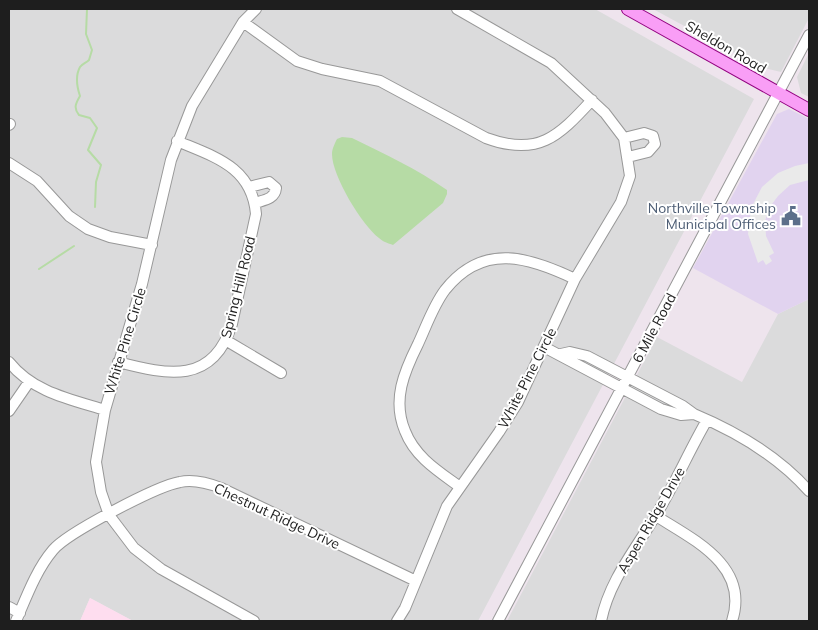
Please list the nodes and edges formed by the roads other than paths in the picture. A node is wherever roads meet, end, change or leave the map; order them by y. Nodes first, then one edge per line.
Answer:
1 (256, 9) edge
2 (457, 9) edge
3 (628, 9) edge
4 (243, 22) junction
5 (809, 35) edge
6 (779, 92) junction
7 (592, 100) junction
8 (809, 110) edge
9 (624, 138) junction
10 (178, 142) junction
11 (628, 157) junction
12 (9, 163) edge
13 (249, 186) junction
14 (255, 203) junction
15 (152, 245) junction
16 (575, 279) junction
17 (227, 341) junction
18 (544, 347) junction
19 (561, 354) junction
20 (9, 362) edge
21 (118, 362) junction
22 (281, 373) dead end
23 (628, 377) junction
24 (29, 382) junction
25 (622, 388) junction
26 (104, 410) junction
27 (9, 411) edge
28 (694, 414) junction
29 (706, 420) junction
30 (460, 487) junction
31 (809, 491) edge
32 (109, 515) junction
33 (656, 516) junction
34 (416, 580) junction
35 (9, 607) edge
36 (18, 617) edge
37 (254, 621) edge
38 (397, 621) edge
39 (498, 621) edge
40 (601, 621) edge
41 (732, 621) edge

1 - 4 street, White Pine Circle
2 - 7 street, White Pine Circle
3 - 6 main road, Sheldon Road
4 - 7 street
4 - 10 street, White Pine Circle
5 - 6 street, 6 Mile Road
6 - 8 main road, Sheldon Road
6 - 23 street, 6 Mile Road
7 - 9 street, White Pine Circle
9 - 11 street, White Pine Circle
9 - 11 street
10 - 13 street, Spring Hill Road
10 - 15 street, White Pine Circle
11 - 16 street, White Pine Circle
12 - 15 street
13 - 14 street, Spring Hill Road
13 - 14 street
14 - 17 street, Spring Hill Road
15 - 21 street, White Pine Circle
16 - 18 street, White Pine Circle
16 - 30 street
17 - 21 street, Spring Hill Road
17 - 22 street
18 - 19 street
18 - 30 street, White Pine Circle
19 - 23 street, White Pine Circle
19 - 25 street
20 - 24 street
21 - 26 street, White Pine Circle
23 - 25 street, 6 Mile Road
23 - 28 street, White Pine Circle
24 - 26 street
24 - 27 street
25 - 28 street
25 - 39 street, 6 Mile Road
26 - 32 street, White Pine Circle
28 - 29 street
29 - 31 street
29 - 33 street, Aspen Ridge Drive
30 - 34 street, White Pine Circle
32 - 34 street, Chestnut Ridge Drive
32 - 36 street, Chestnut Ridge Drive
32 - 37 street, White Pine Circle
33 - 40 street, Aspen Ridge Drive
33 - 41 street
34 - 38 street, White Pine Circle
35 - 36 street

